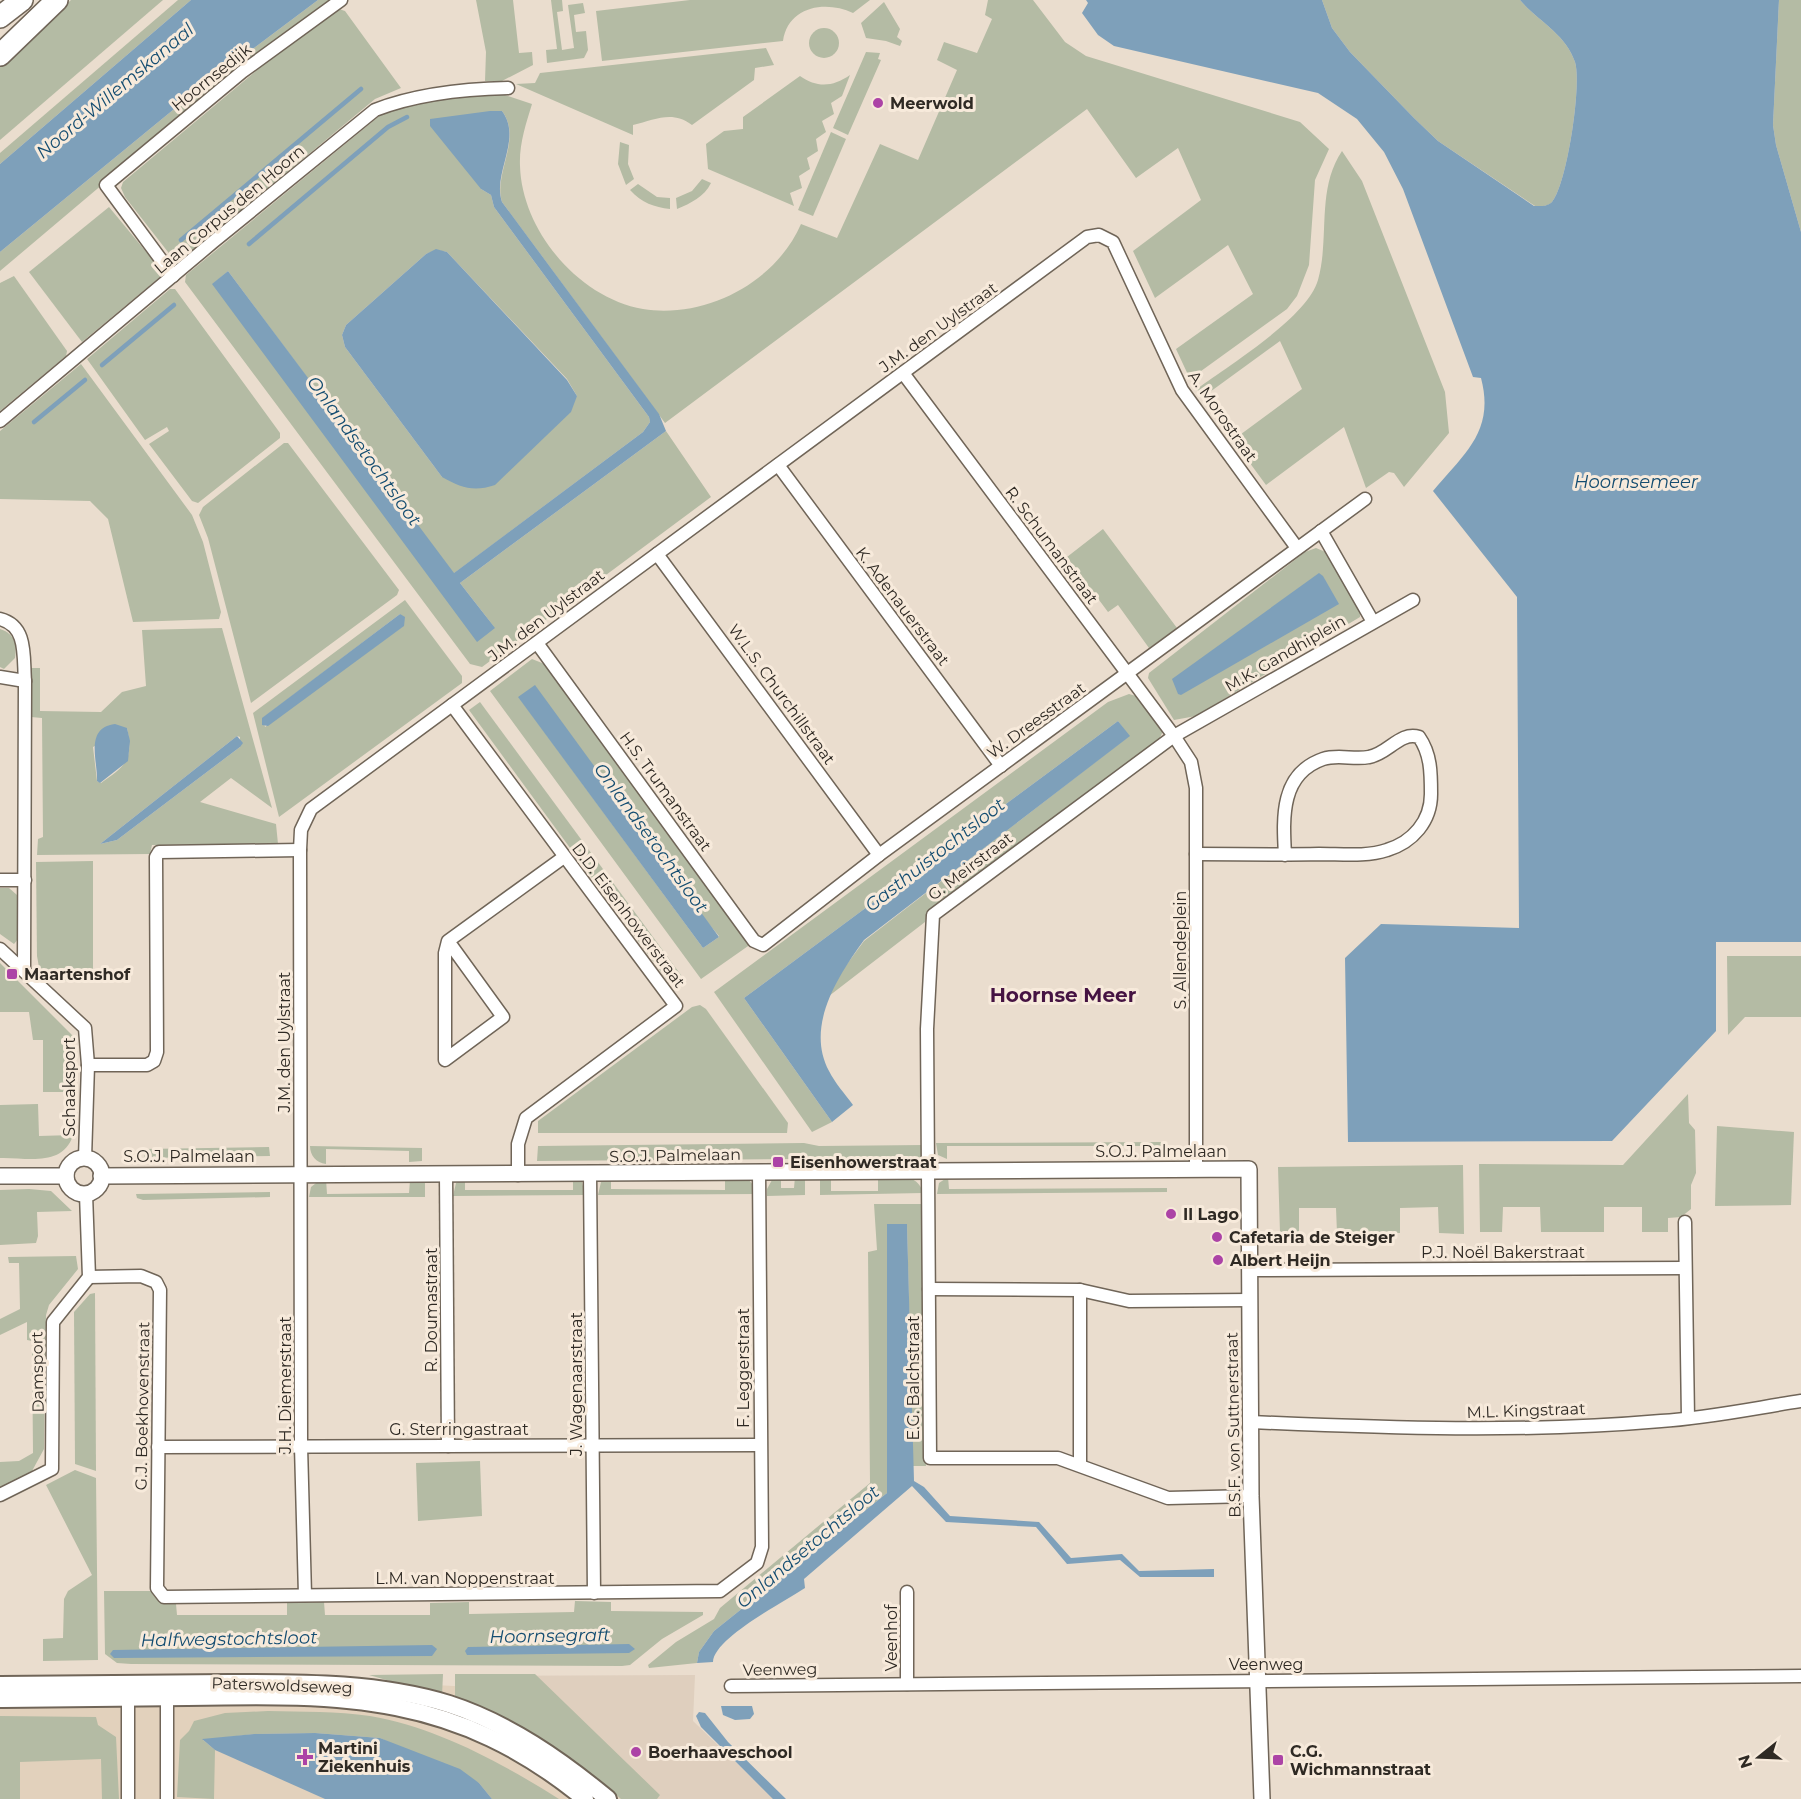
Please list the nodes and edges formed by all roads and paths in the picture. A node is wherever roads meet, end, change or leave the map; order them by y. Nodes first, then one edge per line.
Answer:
1 (22, 0) edge
2 (57, 0) edge
3 (341, 0) edge
4 (0, 16) edge
5 (0, 55) edge
6 (508, 88) dead end
7 (1099, 235) joint
8 (173, 276) junction
9 (903, 373) junction
10 (0, 421) edge
11 (778, 465) junction
12 (1365, 499) dead end
13 (1321, 531) junction
14 (1297, 548) junction
15 (657, 554) junction
16 (1413, 600) dead end
17 (0, 619) edge
18 (1373, 622) junction
19 (537, 643) junction
20 (1126, 673) junction
21 (0, 677) edge
22 (25, 681) junction
23 (452, 705) junction
24 (1174, 736) junction
25 (1001, 766) junction
26 (300, 850) junction
27 (1196, 854) junction
28 (879, 855) junction
29 (1285, 855) junction
30 (564, 857) junction
31 (0, 880) edge
32 (25, 880) junction
33 (772, 938) joint
34 (448, 941) junction
35 (0, 949) edge
36 (24, 970) junction
37 (88, 1065) junction
38 (85, 1158) junction
39 (929, 1169) junction
40 (1196, 1169) junction
41 (1249, 1169) joint
42 (759, 1171) junction
43 (301, 1174) junction
44 (446, 1174) junction
45 (590, 1174) junction
46 (518, 1175) junction
47 (0, 1176) edge
48 (66, 1176) junction
49 (101, 1176) junction
50 (86, 1194) junction
51 (1684, 1222) dead end
52 (1685, 1268) junction
53 (1250, 1270) junction
54 (89, 1277) junction
55 (928, 1289) junction
56 (1080, 1290) junction
57 (1250, 1300) junction
58 (1801, 1401) edge
59 (1688, 1418) junction
60 (1251, 1422) junction
61 (593, 1445) junction
62 (760, 1445) junction
63 (302, 1446) junction
64 (448, 1446) junction
65 (158, 1447) junction
66 (1080, 1465) junction
67 (0, 1495) edge
68 (1251, 1496) junction
69 (757, 1563) joint
70 (907, 1592) dead end
71 (594, 1593) junction
72 (305, 1595) junction
73 (164, 1596) joint
74 (1801, 1676) edge
75 (1259, 1681) junction
76 (907, 1684) junction
77 (0, 1685) edge
78 (731, 1686) dead end
79 (128, 1690) junction
80 (167, 1690) junction
81 (0, 1699) edge
82 (129, 1799) edge
83 (167, 1799) edge
84 (585, 1799) edge
85 (608, 1799) edge
86 (1262, 1799) edge

1 - 4 highway
2 - 5 highway
3 - 8 street, Hoornsedijk
6 - 8 street, Laan Corpus den Hoorn
7 - 9 street, J.M. den Uylstraat
7 - 14 street, A. Morostraat
8 - 10 street, Laan Corpus den Hoorn
9 - 11 street, J.M. den Uylstraat
9 - 20 street, R. Schumanstraat
11 - 15 street, J.M. den Uylstraat
11 - 25 street, K. Adenauerstraat
12 - 13 street, W. Dreesstraat
13 - 14 street, W. Dreesstraat
13 - 18 street
14 - 20 street, W. Dreesstraat
15 - 19 street, J.M. den Uylstraat
15 - 28 street, W.L.S. Churchillstraat
16 - 18 street, M.K. Gandhiplein
17 - 22 street
18 - 24 street, M.K. Gandhiplein
19 - 23 street, J.M. den Uylstraat
19 - 33 street, H.S. Trumanstraat
20 - 24 street, R. Schumanstraat
20 - 25 street, W. Dreesstraat
21 - 22 street
22 - 32 street
23 - 26 street, J.M. den Uylstraat
23 - 30 street, D.D. Eisenhowerstraat
24 - 27 street, S. Allendeplein
24 - 39 street, G. Meirstraat
25 - 28 street, W. Dreesstraat
26 - 37 street
26 - 43 street, J.M. den Uylstraat
27 - 29 street
27 - 40 street, S. Allendeplein
28 - 33 street, W. Dreesstraat
29 - 29 street
30 - 34 street
30 - 46 street, D.D. Eisenhowerstraat
31 - 32 street
32 - 36 street
34 - 34 street
35 - 36 street, Schaaksport
36 - 37 street, Schaaksport
37 - 38 street, Schaaksport
38 - 48 street
38 - 49 street
39 - 40 street, S.O.J. Palmelaan
39 - 42 street, S.O.J. Palmelaan
39 - 55 street, E.G. Balchstraat
40 - 41 street, S.O.J. Palmelaan
41 - 53 street, B.S.F. von Suttnerstraat
42 - 45 street, S.O.J. Palmelaan
42 - 62 street, F. Leggerstraat
43 - 44 street, S.O.J. Palmelaan
43 - 49 street, S.O.J. Palmelaan
43 - 63 street, J.H. Diemerstraat
44 - 46 street, S.O.J. Palmelaan
44 - 64 street, R. Doumastraat
45 - 46 street, S.O.J. Palmelaan
45 - 61 street, J. Wagenaarstraat
47 - 48 street
48 - 50 street
49 - 50 street
50 - 54 street
51 - 52 street
52 - 53 street, P.J. Noël Bakerstraat
52 - 59 street
53 - 57 street, B.S.F. von Suttnerstraat
54 - 65 street, G.J. Boekhovenstraat
54 - 67 street, Damsport
55 - 56 street
55 - 66 street, E.G. Balchstraat
56 - 57 street
56 - 66 street
57 - 60 street, B.S.F. von Suttnerstraat
58 - 59 street, M.L. Kingstraat
59 - 60 street, M.L. Kingstraat
60 - 68 street, B.S.F. von Suttnerstraat
61 - 62 street, G. Sterringastraat
61 - 64 street, G. Sterringastraat
61 - 71 street, J. Wagenaarstraat
62 - 69 street, F. Leggerstraat
63 - 64 street, G. Sterringastraat
63 - 65 street, G. Sterringastraat
63 - 72 street, J.H. Diemerstraat
65 - 73 street, G.J. Boekhovenstraat
66 - 68 street, E.G. Balchstraat
68 - 75 street, B.S.F. von Suttnerstraat
69 - 71 street, L.M. van Noppenstraat
70 - 76 street, Veenhof
71 - 72 street, L.M. van Noppenstraat
72 - 73 street, L.M. van Noppenstraat
74 - 75 street, Veenweg
75 - 76 street, Veenweg
75 - 86 street
76 - 78 street, Veenweg
77 - 79 main road, Paterswoldseweg
79 - 80 main road, Paterswoldseweg
79 - 81 main road, Paterswoldseweg
79 - 82 street
80 - 83 street
80 - 84 main road, Paterswoldseweg
80 - 85 main road, Paterswoldseweg

